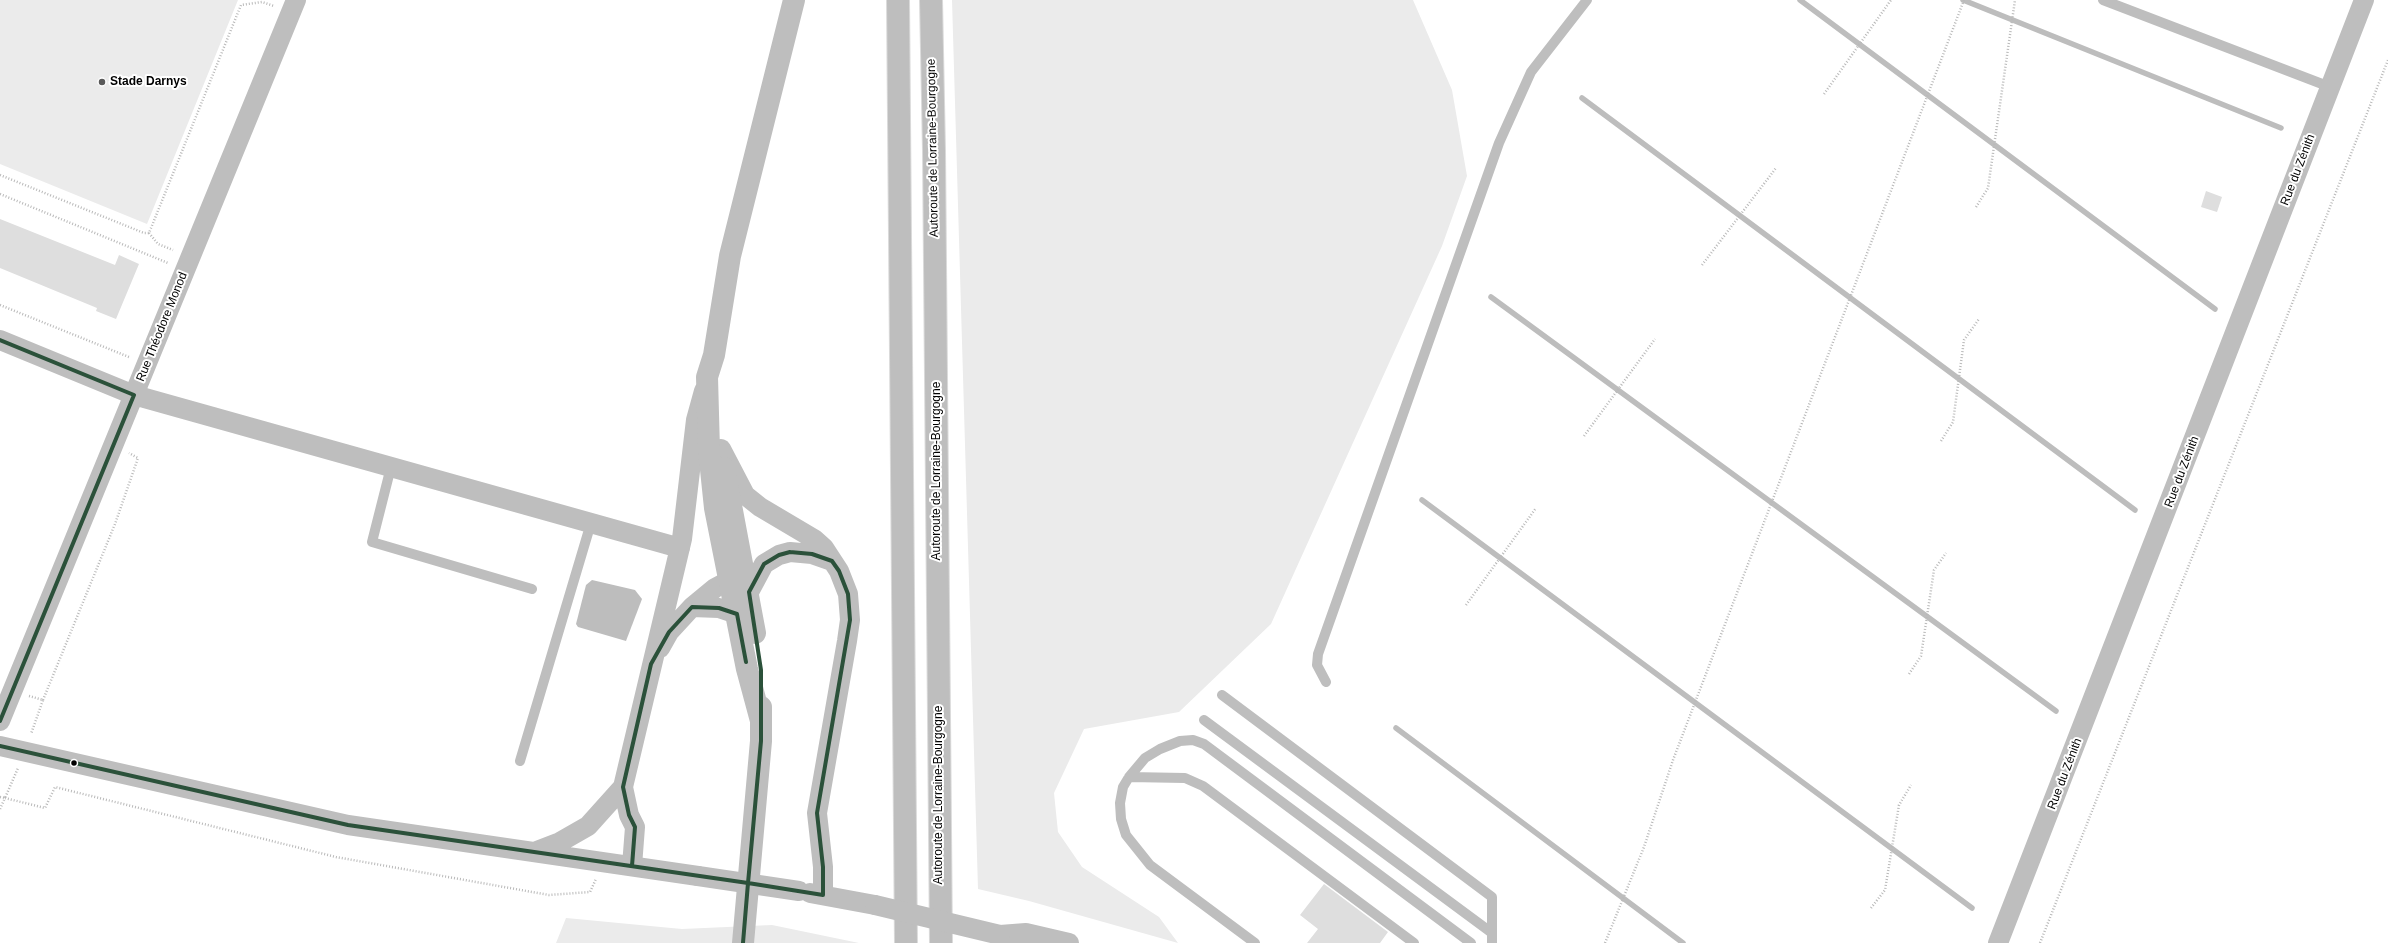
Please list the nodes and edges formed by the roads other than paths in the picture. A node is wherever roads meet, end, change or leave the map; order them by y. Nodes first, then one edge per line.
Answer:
1 (296, 0) edge
2 (794, 0) edge
3 (898, 0) edge
4 (931, 0) edge
5 (1587, 0) edge
6 (2103, 0) edge
7 (2364, 0) edge
8 (2330, 87) junction
9 (0, 340) edge
10 (714, 355) junction
11 (707, 377) junction
12 (134, 396) junction
13 (720, 449) junction
14 (391, 467) junction
15 (591, 523) junction
16 (680, 548) junction
17 (832, 561) junction
18 (737, 574) junction
19 (532, 590) dead end
20 (749, 592) junction
21 (692, 606) junction
22 (737, 614) junction
23 (651, 664) junction
24 (1326, 682) dead end
25 (1222, 695) dead end
26 (1204, 720) dead end
27 (0, 721) edge
28 (761, 722) junction
29 (0, 746) edge
30 (520, 761) dead end
31 (1129, 776) junction
32 (623, 787) junction
33 (534, 852) junction
34 (632, 866) junction
35 (823, 895) junction
36 (1492, 938) edge
37 (1005, 939) edge
38 (744, 943) edge
39 (906, 943) edge
40 (941, 943) edge
41 (1069, 943) edge
42 (1255, 943) edge
43 (1414, 943) edge
44 (1471, 943) edge
45 (1998, 943) edge

1 - 12 street, Rue Théodore Monod
2 - 10 main road
3 - 39 main road
4 - 40 main road, Autoroute de Lorraine-Bourgogne
5 - 24 lane
6 - 8 lane
7 - 8 street, Rue du Zénith
8 - 45 street, Rue du Zénith
9 - 12 street
10 - 11 main road
10 - 13 main road
11 - 16 street
11 - 18 main road
12 - 14 street
12 - 27 street, Rue Théodore Monod
13 - 17 street
13 - 18 main road
14 - 15 street
14 - 19 lane
15 - 16 street
15 - 30 lane
16 - 23 street
17 - 20 street
17 - 35 street
18 - 20 main road
18 - 21 street
18 - 22 main road
20 - 28 main road
21 - 22 street
21 - 23 street
22 - 28 main road
23 - 32 street
25 - 36 lane
26 - 36 lane
28 - 38 main road
29 - 33 street
31 - 42 lane
31 - 43 lane
31 - 44 lane
32 - 33 street
32 - 34 street
33 - 34 street
34 - 35 street, bridge
35 - 37 street, bridge
37 - 41 street

